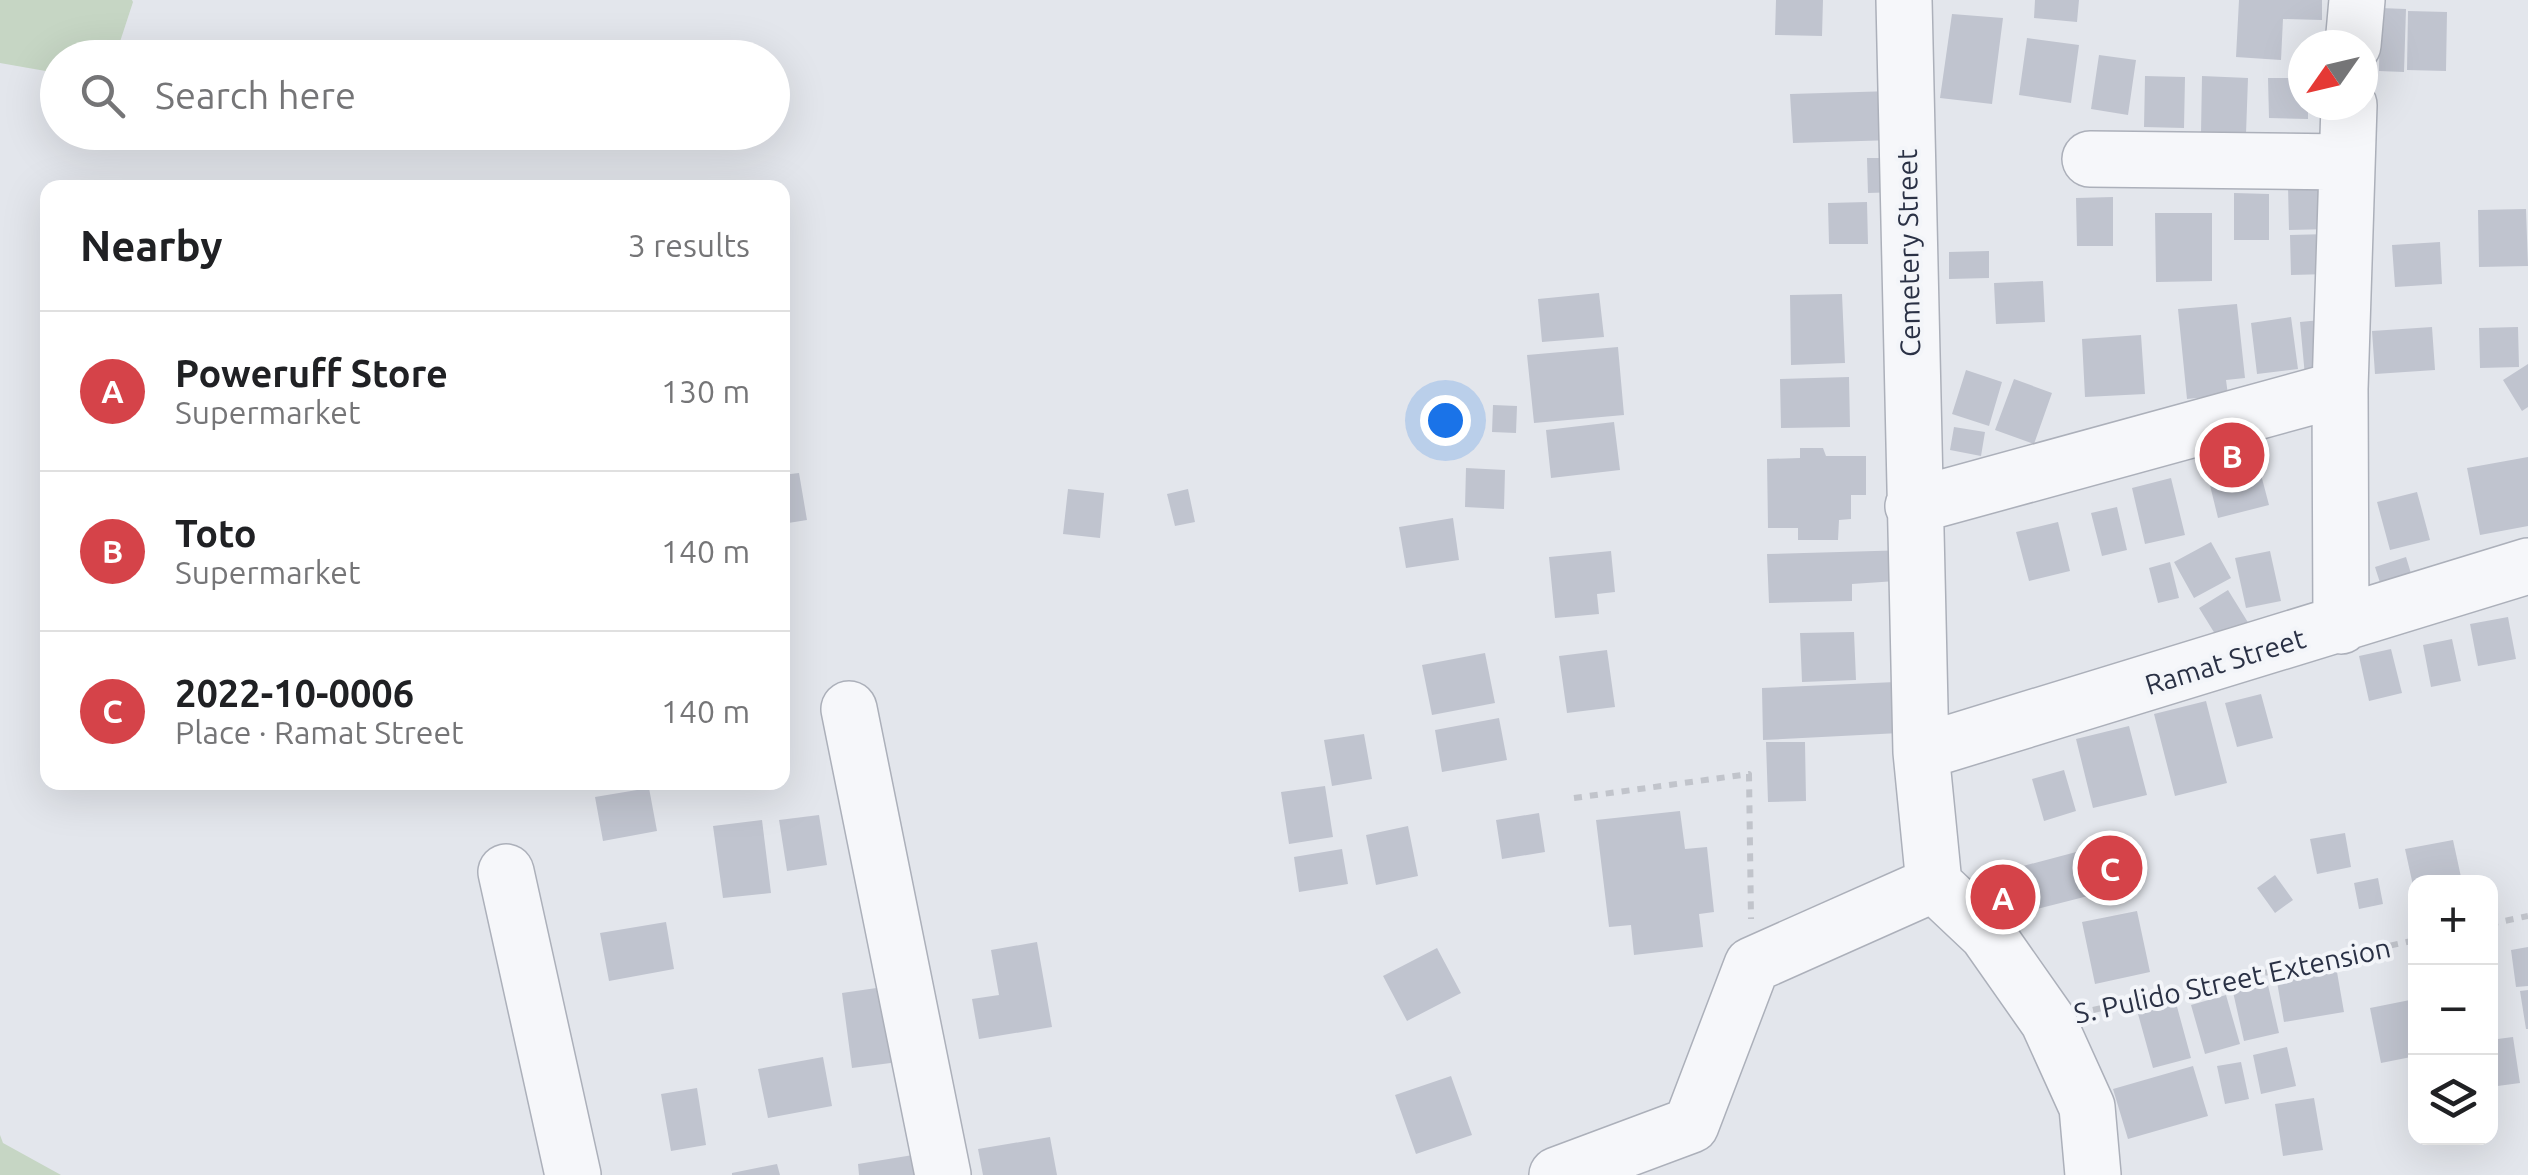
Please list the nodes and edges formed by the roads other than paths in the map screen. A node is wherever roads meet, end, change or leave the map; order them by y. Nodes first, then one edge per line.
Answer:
1 (1904, 0) edge
2 (2357, 0) edge
3 (2355, 30) edge
4 (2348, 120) edge
5 (2090, 159) dead end
6 (2346, 162) junction
7 (2340, 389) junction
8 (1913, 506) junction
9 (2528, 566) edge
10 (2341, 626) junction
11 (849, 709) dead end
12 (1921, 752) junction
13 (506, 872) dead end
14 (1934, 884) junction
15 (573, 1175) edge
16 (943, 1175) edge
17 (1557, 1175) edge
18 (2093, 1175) edge

1 - 8 street, Cemetery Street
2 - 3 street
4 - 6 street
5 - 6 street
6 - 7 street
7 - 8 street
7 - 10 street
8 - 12 street, Cemetery Street
9 - 10 street, Ramat Street
10 - 12 street, Ramat Street
11 - 16 street
12 - 14 street, Cemetery Street
13 - 15 street
14 - 17 street
14 - 18 street

